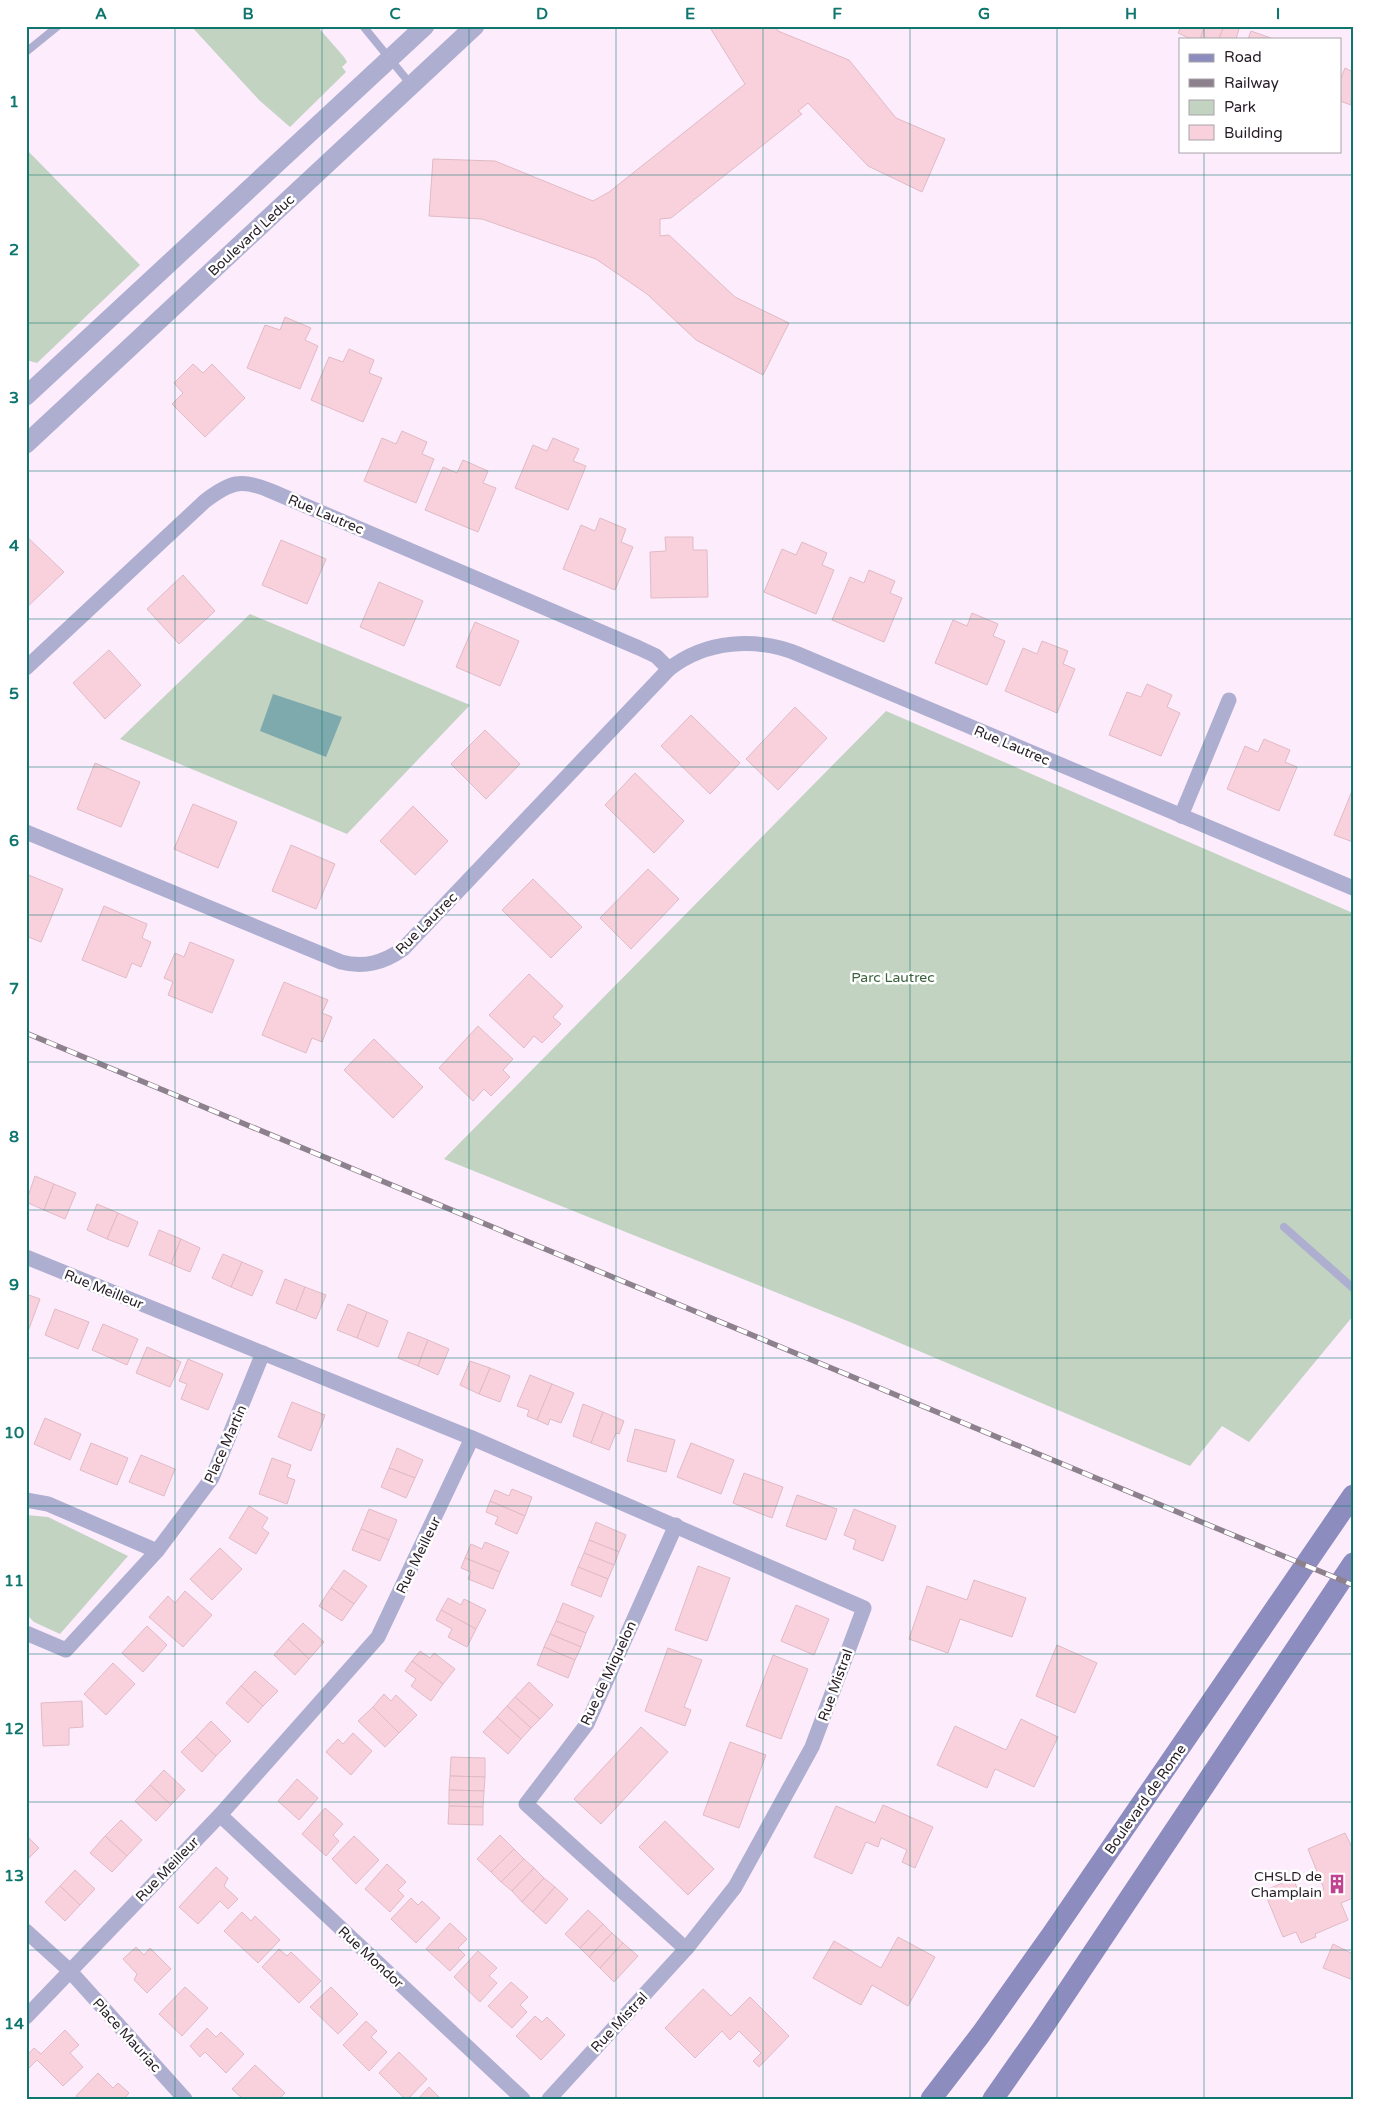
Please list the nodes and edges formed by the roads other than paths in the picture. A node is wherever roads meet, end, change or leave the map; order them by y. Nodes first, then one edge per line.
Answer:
1 (58, 26) edge
2 (363, 26) edge
3 (425, 26) edge
4 (475, 26) edge
5 (26, 52) edge
6 (391, 59) junction
7 (412, 86) junction
8 (26, 396) edge
9 (28, 437) edge
10 (26, 668) edge
11 (669, 669) junction
12 (1229, 700) dead end
13 (1181, 816) junction
14 (26, 832) edge
15 (1353, 888) edge
16 (1284, 1227) dead end
17 (26, 1257) edge
18 (1353, 1288) edge
19 (263, 1353) junction
20 (472, 1438) junction
21 (1353, 1495) edge
22 (26, 1500) edge
23 (676, 1525) junction
24 (157, 1551) junction
25 (1353, 1563) edge
26 (26, 1633) edge
27 (220, 1815) junction
28 (26, 1931) edge
29 (686, 1949) junction
30 (69, 1970) junction
31 (26, 2017) edge
32 (185, 2099) edge
33 (523, 2099) edge
34 (549, 2099) edge
35 (931, 2099) edge
36 (994, 2099) edge

1 - 5 lane
2 - 6 lane
3 - 6 street
4 - 7 street, Boulevard Leduc
6 - 7 lane
6 - 8 street
7 - 9 street, Boulevard Leduc
10 - 11 street, Rue Lautrec
11 - 13 street, Rue Lautrec
11 - 14 street, Rue Lautrec
12 - 13 street
13 - 15 street, Rue Lautrec
16 - 18 lane
17 - 19 street, Rue Meilleur
19 - 20 street, Rue Meilleur
19 - 24 street, Place Martin
20 - 23 street, Rue Mistral
20 - 27 street, Rue Meilleur
21 - 35 main road, Boulevard de Rome
22 - 24 street
23 - 29 street, Rue de Miquelon
23 - 29 street, Rue Mistral
24 - 26 street, Place Martin
25 - 36 main road
27 - 30 street, Rue Meilleur
27 - 33 street, Rue Mondor
28 - 30 street, Place Mauriac
29 - 34 street, Rue Mistral
30 - 31 street, Rue Meilleur
30 - 32 street, Place Mauriac

